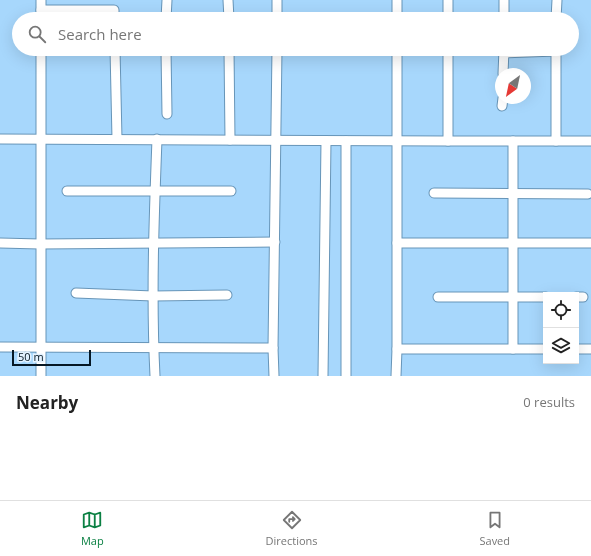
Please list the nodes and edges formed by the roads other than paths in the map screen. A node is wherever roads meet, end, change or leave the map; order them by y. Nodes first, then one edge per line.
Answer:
1 (42, 0) edge
2 (114, 0) edge
3 (166, 0) edge
4 (228, 0) edge
5 (277, 0) edge
6 (398, 0) edge
7 (448, 0) edge
8 (504, 0) edge
9 (557, 0) edge
10 (41, 12) edge
11 (114, 12) edge
12 (166, 12) edge
13 (228, 12) edge
14 (277, 12) edge
15 (397, 12) edge
16 (448, 12) edge
17 (504, 12) edge
18 (556, 12) edge
19 (41, 56) edge
20 (115, 56) edge
21 (166, 56) edge
22 (229, 56) edge
23 (277, 56) edge
24 (397, 56) edge
25 (448, 56) edge
26 (504, 56) edge
27 (556, 56) edge
28 (504, 68) edge
29 (167, 114) dead end
30 (0, 139) edge
31 (40, 139) junction
32 (117, 139) junction
33 (156, 139) junction
34 (230, 140) junction
35 (276, 140) junction
36 (326, 141) junction
37 (346, 141) junction
38 (397, 141) junction
39 (448, 141) junction
40 (513, 141) junction
41 (556, 141) junction
42 (591, 141) edge
43 (67, 191) dead end
44 (155, 191) junction
45 (231, 191) dead end
46 (434, 193) dead end
47 (513, 194) junction
48 (588, 194) dead end
49 (275, 242) junction
50 (0, 243) edge
51 (153, 243) junction
52 (397, 243) junction
53 (513, 243) junction
54 (591, 243) edge
55 (40, 244) junction
56 (76, 293) dead end
57 (227, 295) dead end
58 (153, 296) junction
59 (438, 297) dead end
60 (513, 297) junction
61 (543, 297) edge
62 (0, 347) edge
63 (41, 347) junction
64 (153, 348) junction
65 (273, 348) junction
66 (397, 349) junction
67 (513, 349) junction
68 (543, 349) edge
69 (579, 349) edge
70 (591, 349) edge
71 (41, 376) edge
72 (155, 376) edge
73 (274, 376) edge
74 (323, 376) edge
75 (346, 376) edge
76 (396, 376) edge

1 - 10 street
2 - 11 street
3 - 12 street
4 - 13 street
5 - 14 street
6 - 15 street
7 - 16 street
8 - 17 street
9 - 18 street
19 - 31 street
20 - 32 street
21 - 29 street
22 - 34 street
23 - 35 street
24 - 38 street
25 - 39 street
26 - 28 street
27 - 41 street
30 - 31 street
31 - 32 street
31 - 55 street
32 - 33 street
33 - 34 street
33 - 44 street
34 - 35 street
35 - 36 street
35 - 49 street
36 - 37 street
36 - 74 street
37 - 38 street
37 - 75 street
38 - 39 street
38 - 52 street
39 - 40 street
40 - 41 street
40 - 47 street
41 - 42 street
43 - 44 street
44 - 45 street
44 - 51 street
46 - 47 street
47 - 48 street
47 - 53 street
49 - 51 street
49 - 65 street
50 - 55 street
51 - 55 street
51 - 58 street
52 - 53 street
52 - 66 street
53 - 54 street
53 - 60 street
55 - 63 street
56 - 58 street
57 - 58 street
58 - 64 street
59 - 60 street
60 - 61 street
60 - 67 street
62 - 63 street
63 - 64 street
63 - 71 street
64 - 65 street
64 - 72 street
65 - 73 street
66 - 67 street
66 - 76 street
67 - 68 street
69 - 70 street

